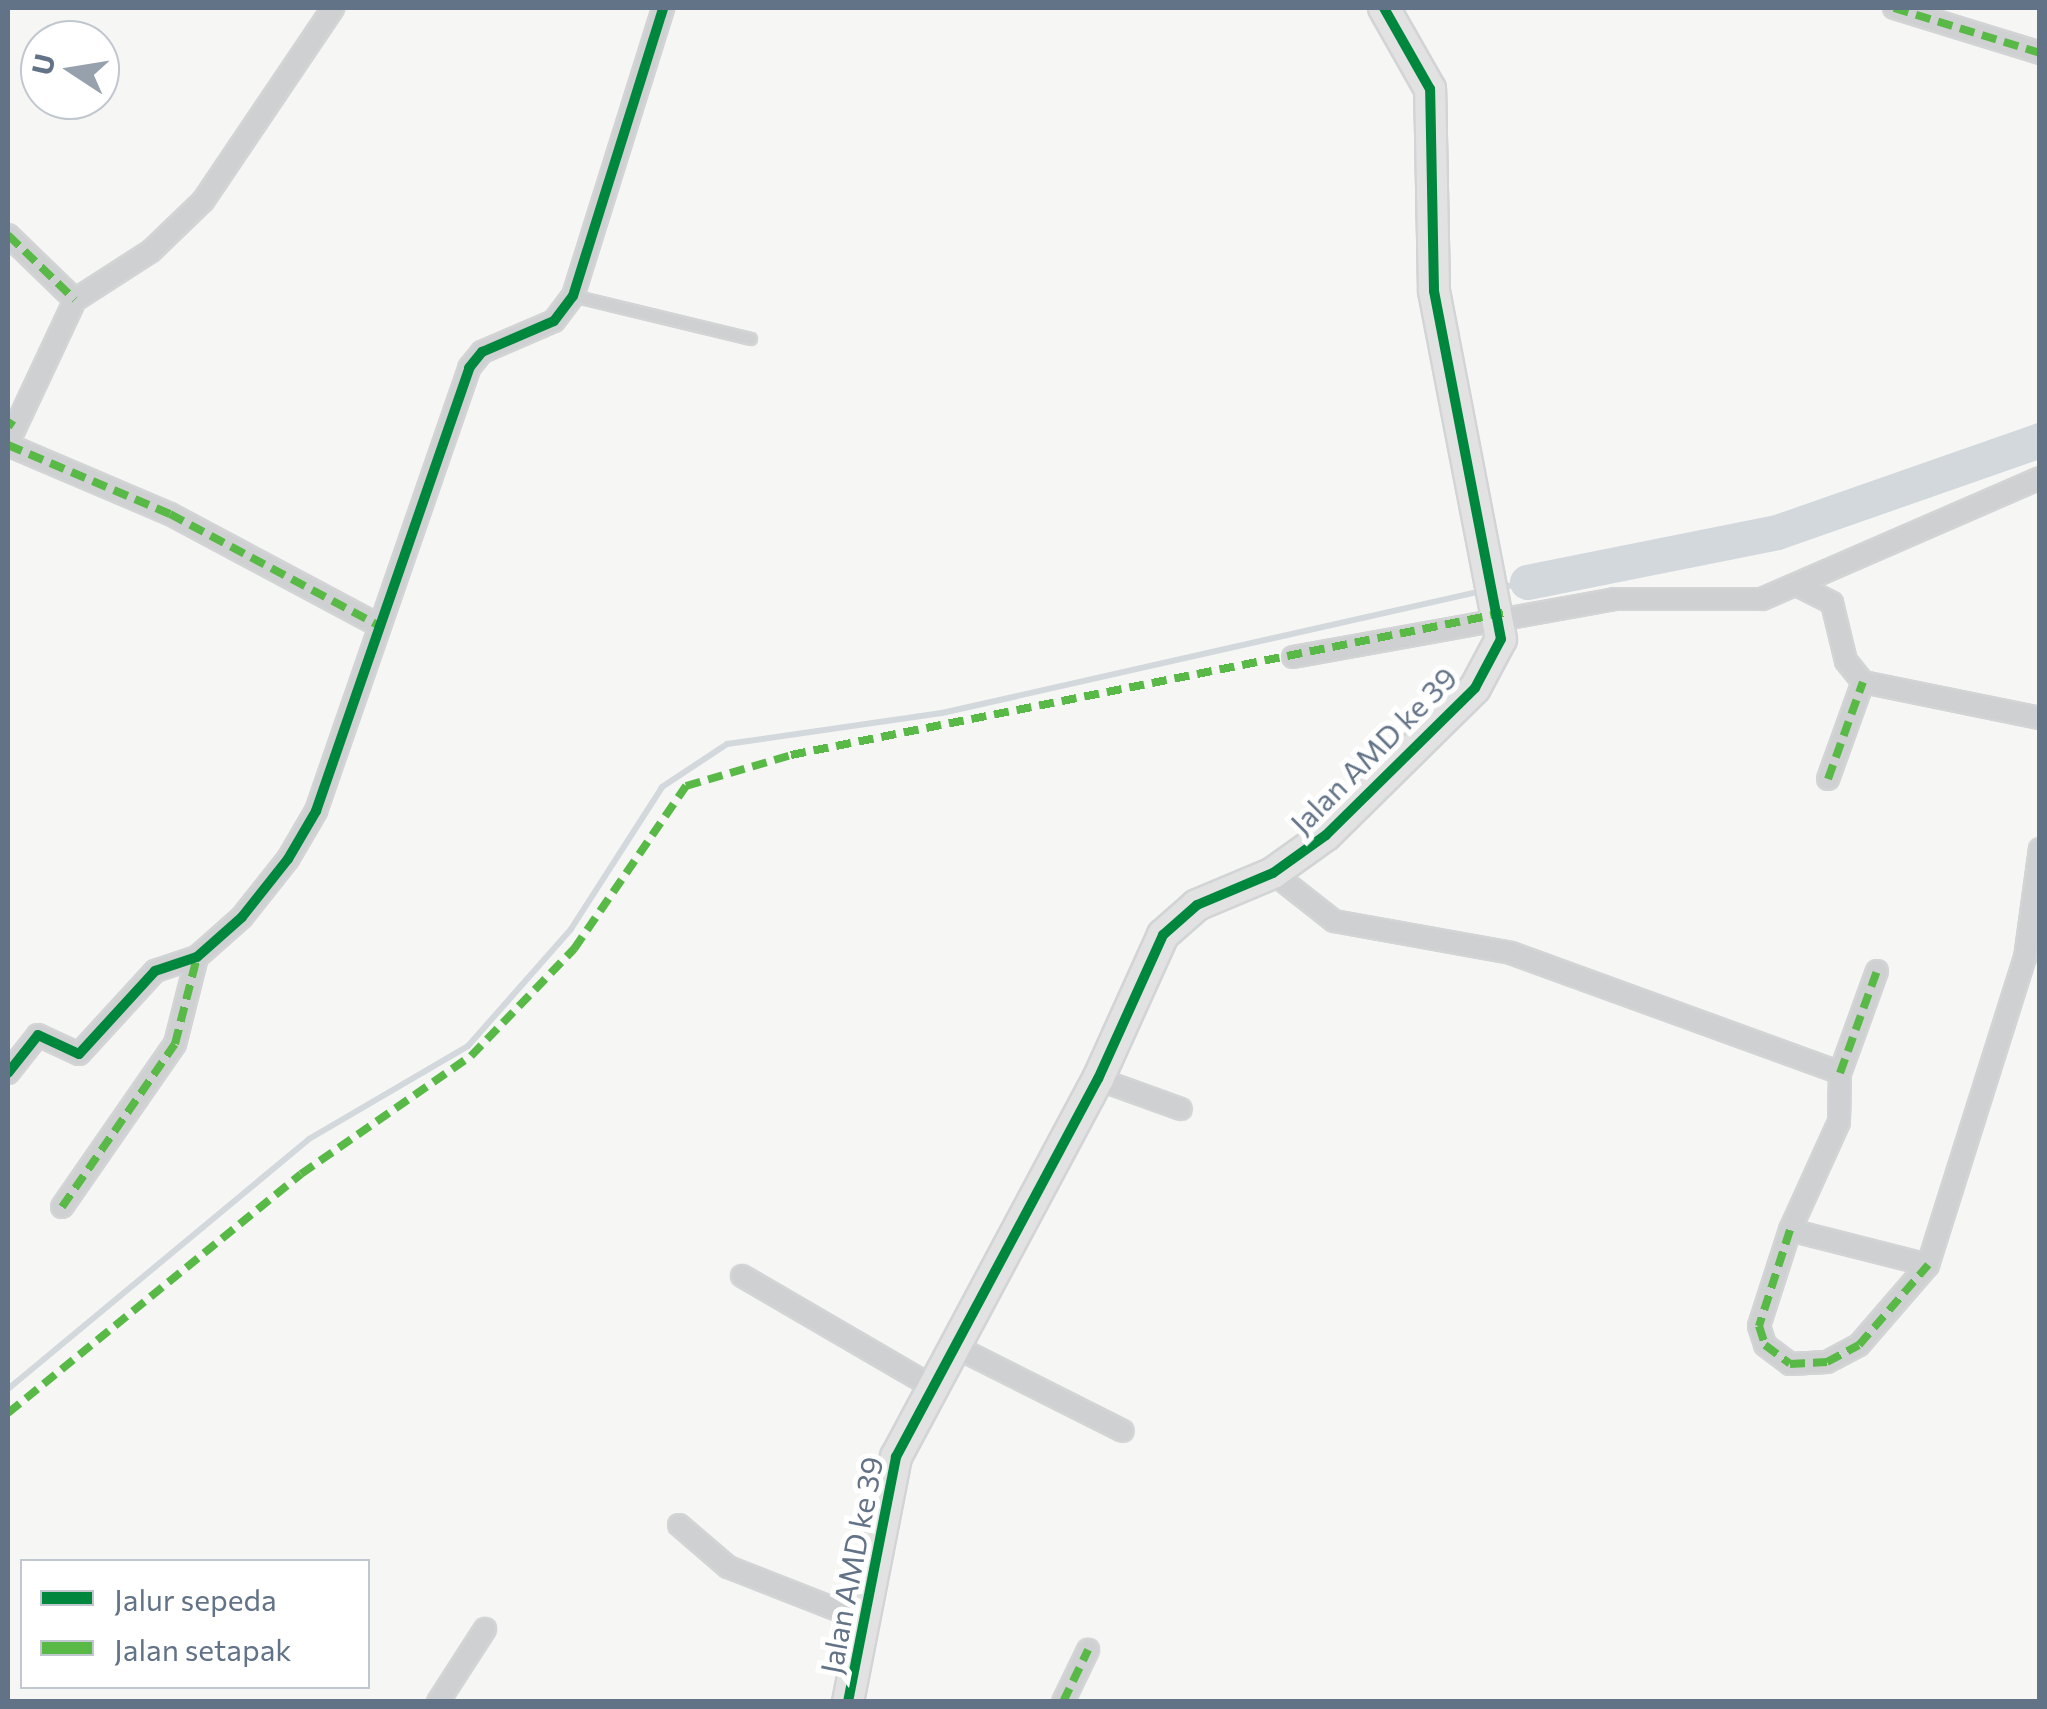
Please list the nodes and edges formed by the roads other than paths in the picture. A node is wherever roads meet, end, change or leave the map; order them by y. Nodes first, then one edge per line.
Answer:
1 (333, 8) edge
2 (663, 8) edge
3 (1384, 8) edge
4 (1894, 8) edge
5 (2040, 52) edge
6 (8, 236) edge
7 (573, 296) junction
8 (75, 300) junction
9 (751, 339) dead end
10 (9, 434) edge
11 (2040, 478) edge
12 (1802, 586) junction
13 (1502, 613) junction
14 (378, 625) junction
15 (1293, 657) dead end
16 (1862, 682) junction
17 (2040, 718) edge
18 (1828, 779) dead end
19 (2040, 849) edge
20 (1273, 873) junction
21 (197, 957) junction
22 (1877, 971) dead end
23 (8, 1073) edge
24 (1840, 1074) junction
25 (1098, 1079) junction
26 (1180, 1109) dead end
27 (62, 1207) dead end
28 (1790, 1230) junction
29 (1928, 1264) junction
30 (742, 1276) dead end
31 (952, 1345) junction
32 (929, 1386) junction
33 (1122, 1431) dead end
34 (679, 1525) dead end
35 (868, 1622) junction
36 (485, 1629) dead end
37 (1088, 1650) dead end
38 (438, 1702) edge
39 (848, 1702) edge
40 (1063, 1702) edge

1 - 8 street
2 - 7 street
3 - 13 street, Jalan AMD ke 39
4 - 5 street
6 - 8 street
7 - 9 lane
7 - 14 street
8 - 10 street
10 - 14 street
11 - 12 street
12 - 13 street
12 - 16 street
13 - 15 street
13 - 20 street, Jalan AMD ke 39
14 - 21 street
16 - 17 street
16 - 18 street
19 - 29 street
20 - 24 street
20 - 25 street, Jalan AMD ke 39
21 - 23 street
21 - 27 street
22 - 24 street
24 - 28 street
25 - 26 street
25 - 31 street, Jalan AMD ke 39
28 - 29 street
28 - 29 street
30 - 32 street
31 - 32 street, Jalan AMD ke 39
31 - 33 street
32 - 35 street, Jalan AMD ke 39
34 - 35 street
35 - 39 street, Jalan AMD ke 39
36 - 38 street
37 - 40 street

